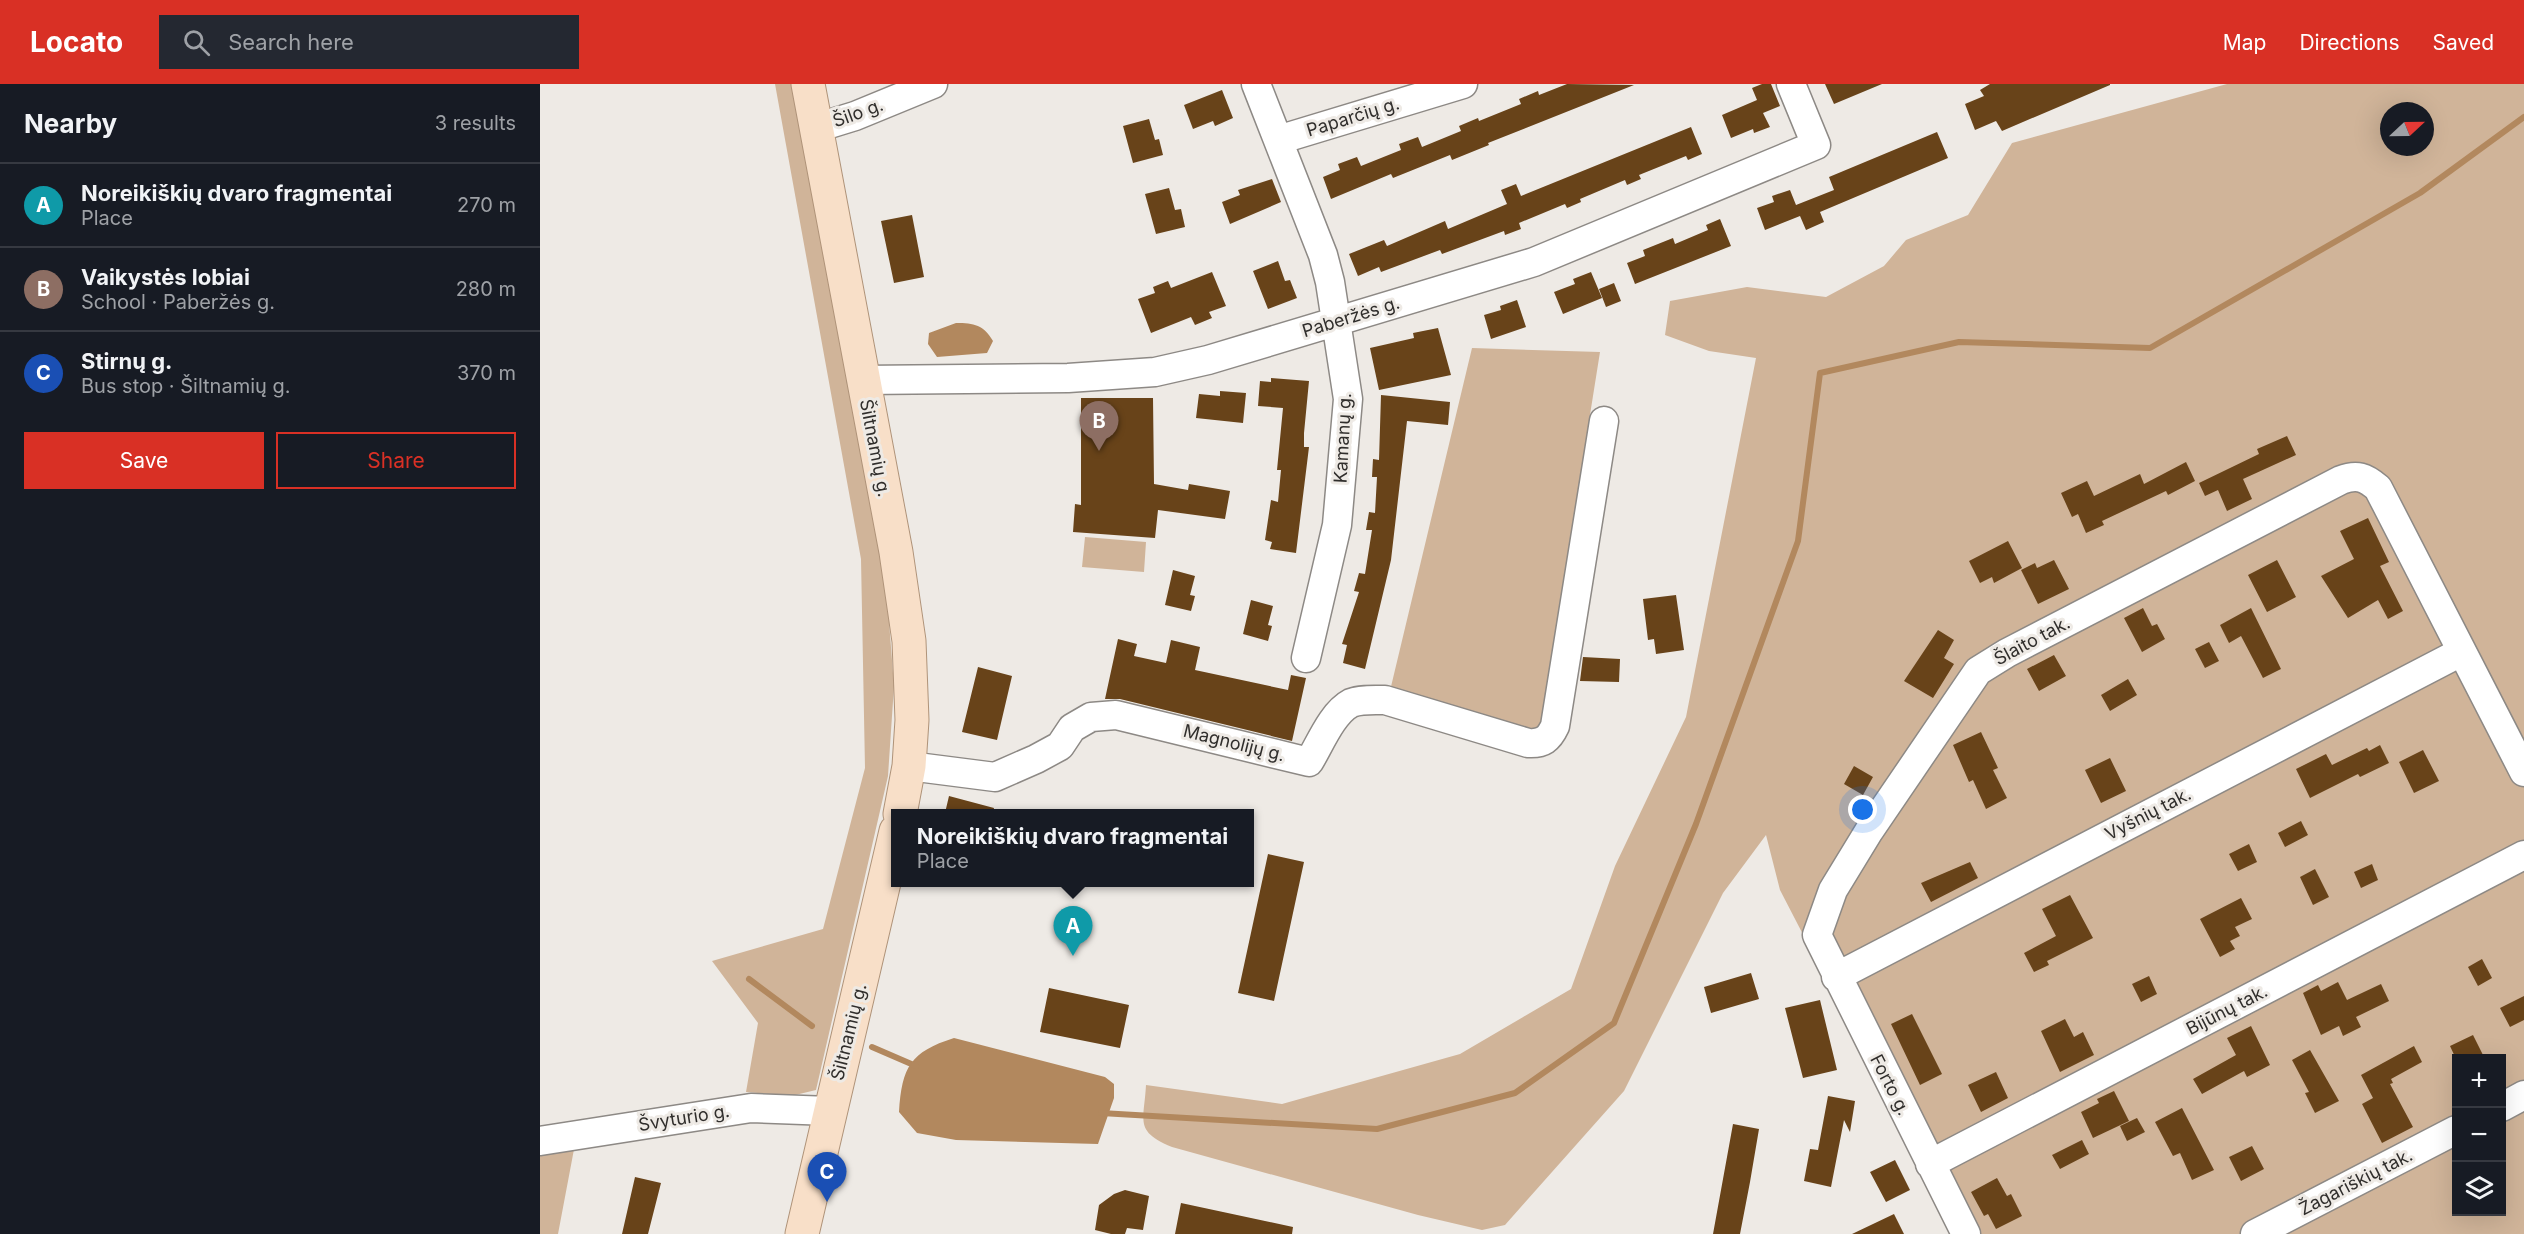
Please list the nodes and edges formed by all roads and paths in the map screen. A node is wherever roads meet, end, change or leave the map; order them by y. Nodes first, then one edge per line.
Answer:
1 (808, 84) edge
2 (933, 84) edge
3 (1256, 84) edge
4 (1463, 84) edge
5 (1791, 84) edge
6 (816, 128) junction
7 (1278, 140) junction
8 (1336, 322) junction
9 (862, 380) junction
10 (1604, 421) dead end
11 (2461, 652) junction
12 (1306, 658) dead end
13 (909, 766) junction
14 (2524, 772) edge
15 (901, 809) edge
16 (891, 852) edge
17 (2524, 855) edge
18 (1817, 935) joint
19 (1836, 977) junction
20 (2524, 1095) edge
21 (2506, 1105) edge
22 (830, 1111) junction
23 (2452, 1133) edge
24 (540, 1141) edge
25 (1930, 1164) junction
26 (802, 1234) edge
27 (1966, 1234) edge
28 (2255, 1234) edge

1 - 6 main road, Šiltnamių g.
2 - 6 street, Šilo g.
3 - 7 street, Kamanų g.
4 - 7 street, Paparčių g.
5 - 8 street, Paberžės g.
6 - 9 main road, Šiltnamių g.
7 - 8 street, Kamanų g.
8 - 9 street, Paberžės g.
8 - 12 street, Kamanų g.
9 - 13 main road, Šiltnamių g.
10 - 13 street, Magnolijų g.
11 - 14 street
11 - 18 street, Šlaito tak.
11 - 19 street, Vyšnių tak.
13 - 15 main road, Šiltnamių g.
16 - 22 main road, Šiltnamių g.
17 - 25 street, Bijūnų tak.
18 - 19 street, Forto g.
19 - 25 street, Forto g.
20 - 21 street
22 - 24 street, Švyturio g.
22 - 26 main road, Šiltnamių g.
23 - 28 street, Žagariškių tak.
25 - 27 street, Forto g.

